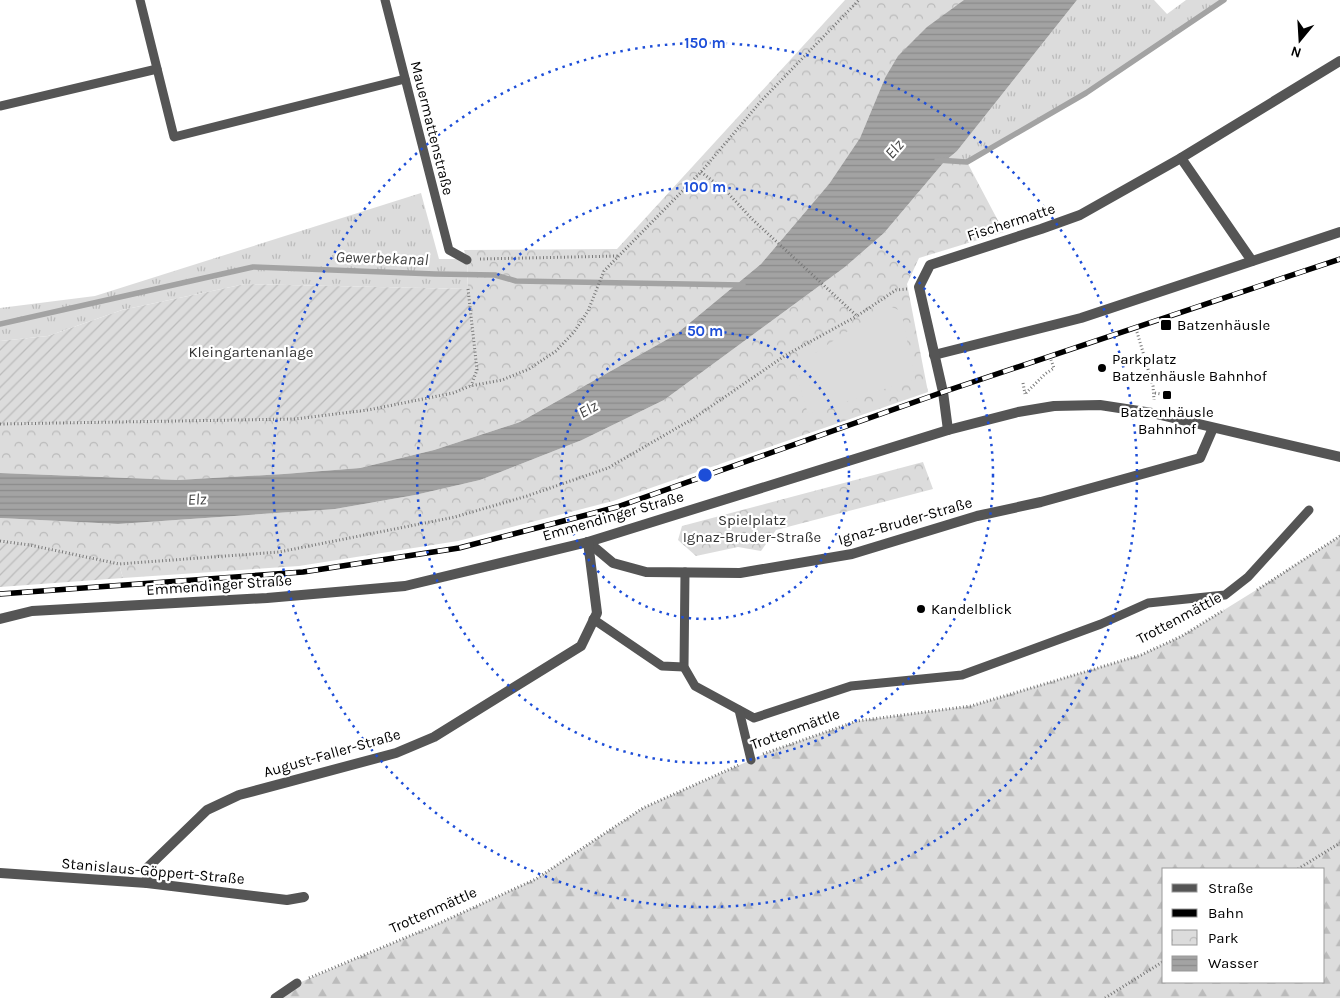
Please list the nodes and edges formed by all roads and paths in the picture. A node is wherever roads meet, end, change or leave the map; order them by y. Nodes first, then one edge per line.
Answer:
1 (140, 0) edge
2 (385, 0) edge
3 (859, 0) edge
4 (1340, 61) edge
5 (157, 69) junction
6 (405, 79) junction
7 (0, 106) edge
8 (1181, 158) junction
9 (701, 172) junction
10 (1340, 232) edge
11 (618, 256) junction
12 (464, 258) joint
13 (1252, 261) junction
14 (919, 288) junction
15 (468, 289) dead end
16 (857, 316) junction
17 (1136, 332) dead end
18 (934, 355) junction
19 (1150, 357) dead end
20 (1144, 358) junction
21 (1051, 360) dead end
22 (470, 386) junction
23 (1154, 386) dead end
24 (1155, 393) dead end
25 (1026, 394) dead end
26 (1167, 395) dead end
27 (0, 424) edge
28 (1213, 428) junction
29 (948, 430) junction
30 (1340, 457) edge
31 (1309, 510) dead end
32 (1340, 536) edge
33 (0, 541) edge
34 (588, 542) junction
35 (685, 572) junction
36 (1253, 592) dead end
37 (1229, 607) dead end
38 (593, 619) junction
39 (0, 620) edge
40 (684, 667) junction
41 (739, 710) junction
42 (751, 760) junction
43 (1340, 843) edge
44 (1300, 868) edge
45 (0, 873) edge
46 (147, 883) junction
47 (304, 898) dead end
48 (1162, 962) edge
49 (298, 983) joint
50 (275, 998) edge
51 (1105, 998) edge

1 - 5 lane
2 - 6 lane, Mauermattenstraße
3 - 9 path
4 - 8 street, Fischermatte
5 - 6 lane
5 - 7 lane
6 - 12 lane, Mauermattenstraße
8 - 13 street
8 - 14 street, Fischermatte
9 - 11 path
9 - 16 path
10 - 13 street
11 - 12 path
11 - 22 path
13 - 18 street
14 - 16 path
14 - 18 street
15 - 22 path
16 - 33 path
17 - 20 path
18 - 29 street
19 - 20 path
20 - 23 path
21 - 25 path
22 - 27 path
24 - 26 path
28 - 29 street, Emmendinger Straße
28 - 30 street, Emmendinger Straße
28 - 35 street, Ignaz-Bruder-Straße
29 - 34 street, Emmendinger Straße
31 - 41 lane
32 - 36 path
34 - 35 street, Ignaz-Bruder-Straße
34 - 38 street, August-Faller-Straße
34 - 39 street, Emmendinger Straße
35 - 40 lane
37 - 42 path, Trottenmättle
38 - 40 lane
38 - 46 street, August-Faller-Straße
40 - 41 lane
41 - 42 lane
42 - 49 path, Trottenmättle
43 - 44 path
45 - 46 street, Stanislaus-Göppert-Straße
46 - 47 street, Stanislaus-Göppert-Straße
48 - 51 path
49 - 50 lane

